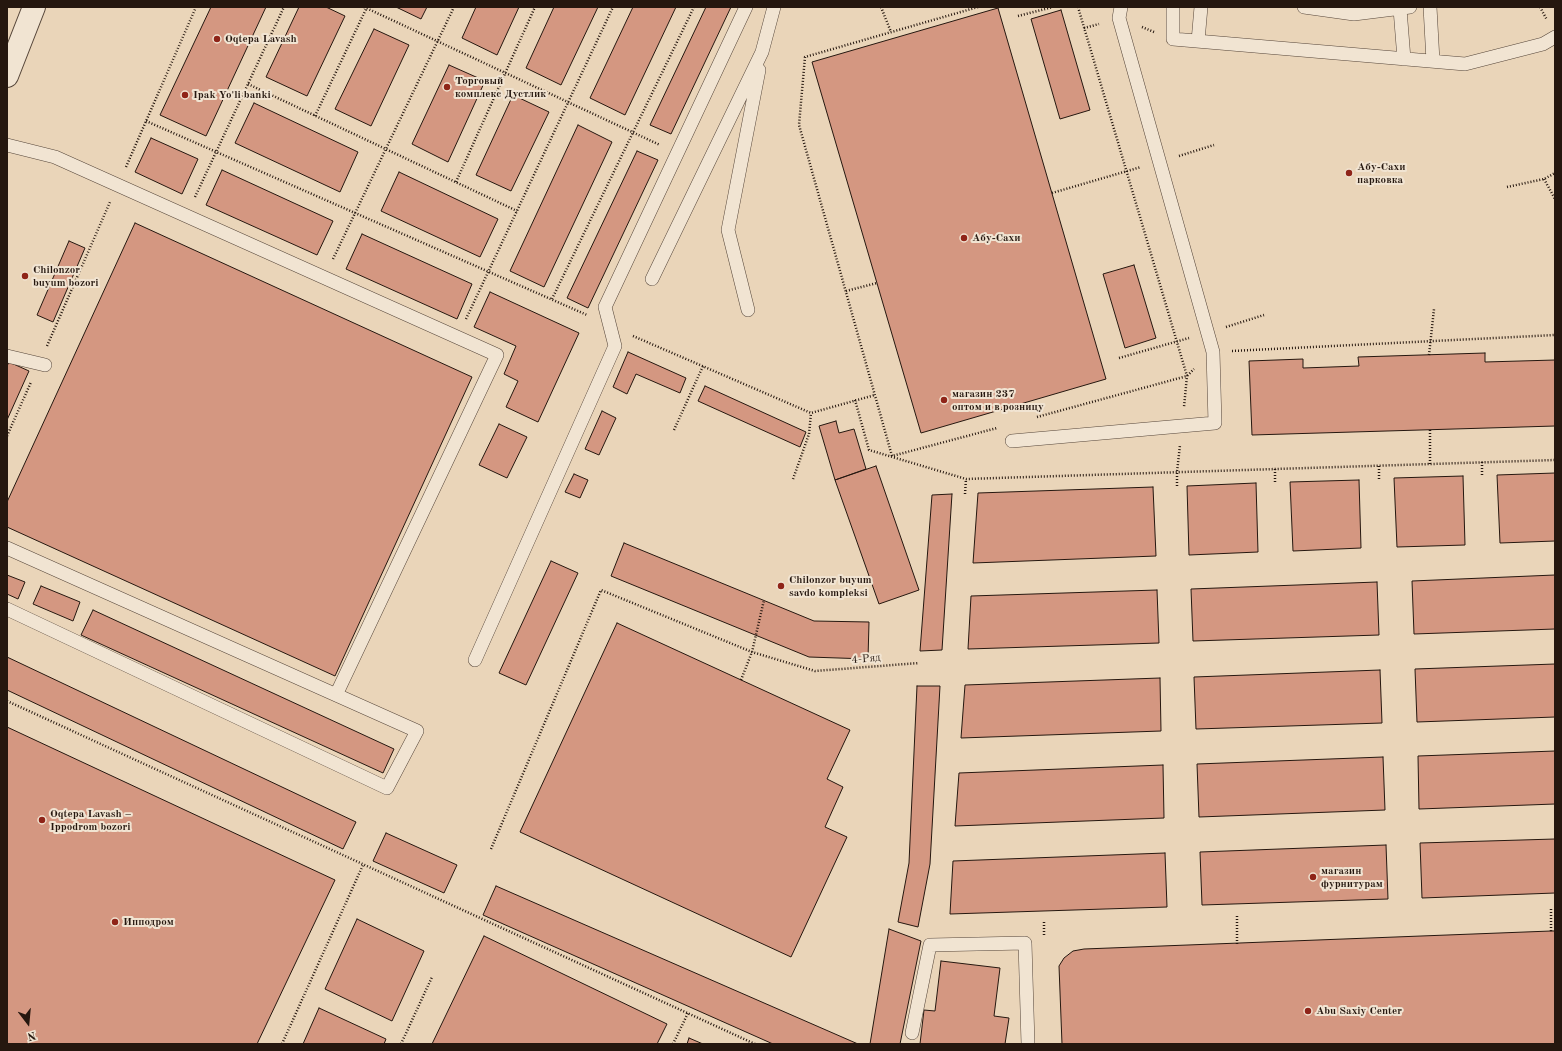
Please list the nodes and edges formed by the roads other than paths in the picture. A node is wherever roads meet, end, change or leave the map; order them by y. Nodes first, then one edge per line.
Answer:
1 (34, 7) edge
2 (746, 7) edge
3 (774, 7) edge
4 (1173, 7) edge
5 (1201, 7) edge
6 (1304, 7) edge
7 (1430, 7) edge
8 (1401, 8) edge
9 (1120, 12) edge
10 (1555, 37) edge
11 (1198, 42) junction
12 (762, 52) junction
13 (1404, 59) junction
14 (1433, 61) junction
15 (7, 76) edge
16 (7, 145) edge
17 (652, 279) dead end
18 (748, 310) dead end
19 (7, 356) edge
20 (42, 364) road end
21 (1012, 441) dead end
22 (7, 548) edge
23 (7, 609) edge
24 (475, 660) dead end
25 (336, 695) junction
26 (912, 1033) dead end
27 (1028, 1044) edge

1 - 15 street
2 - 24 lane
3 - 12 lane
4 - 11 lane
5 - 11 lane
6 - 8 lane
7 - 14 lane
8 - 13 lane
9 - 21 lane
10 - 14 lane
11 - 13 lane
12 - 17 lane
12 - 18 lane
13 - 14 lane
16 - 25 lane
19 - 20 lane
22 - 25 lane
23 - 25 lane
26 - 27 lane

